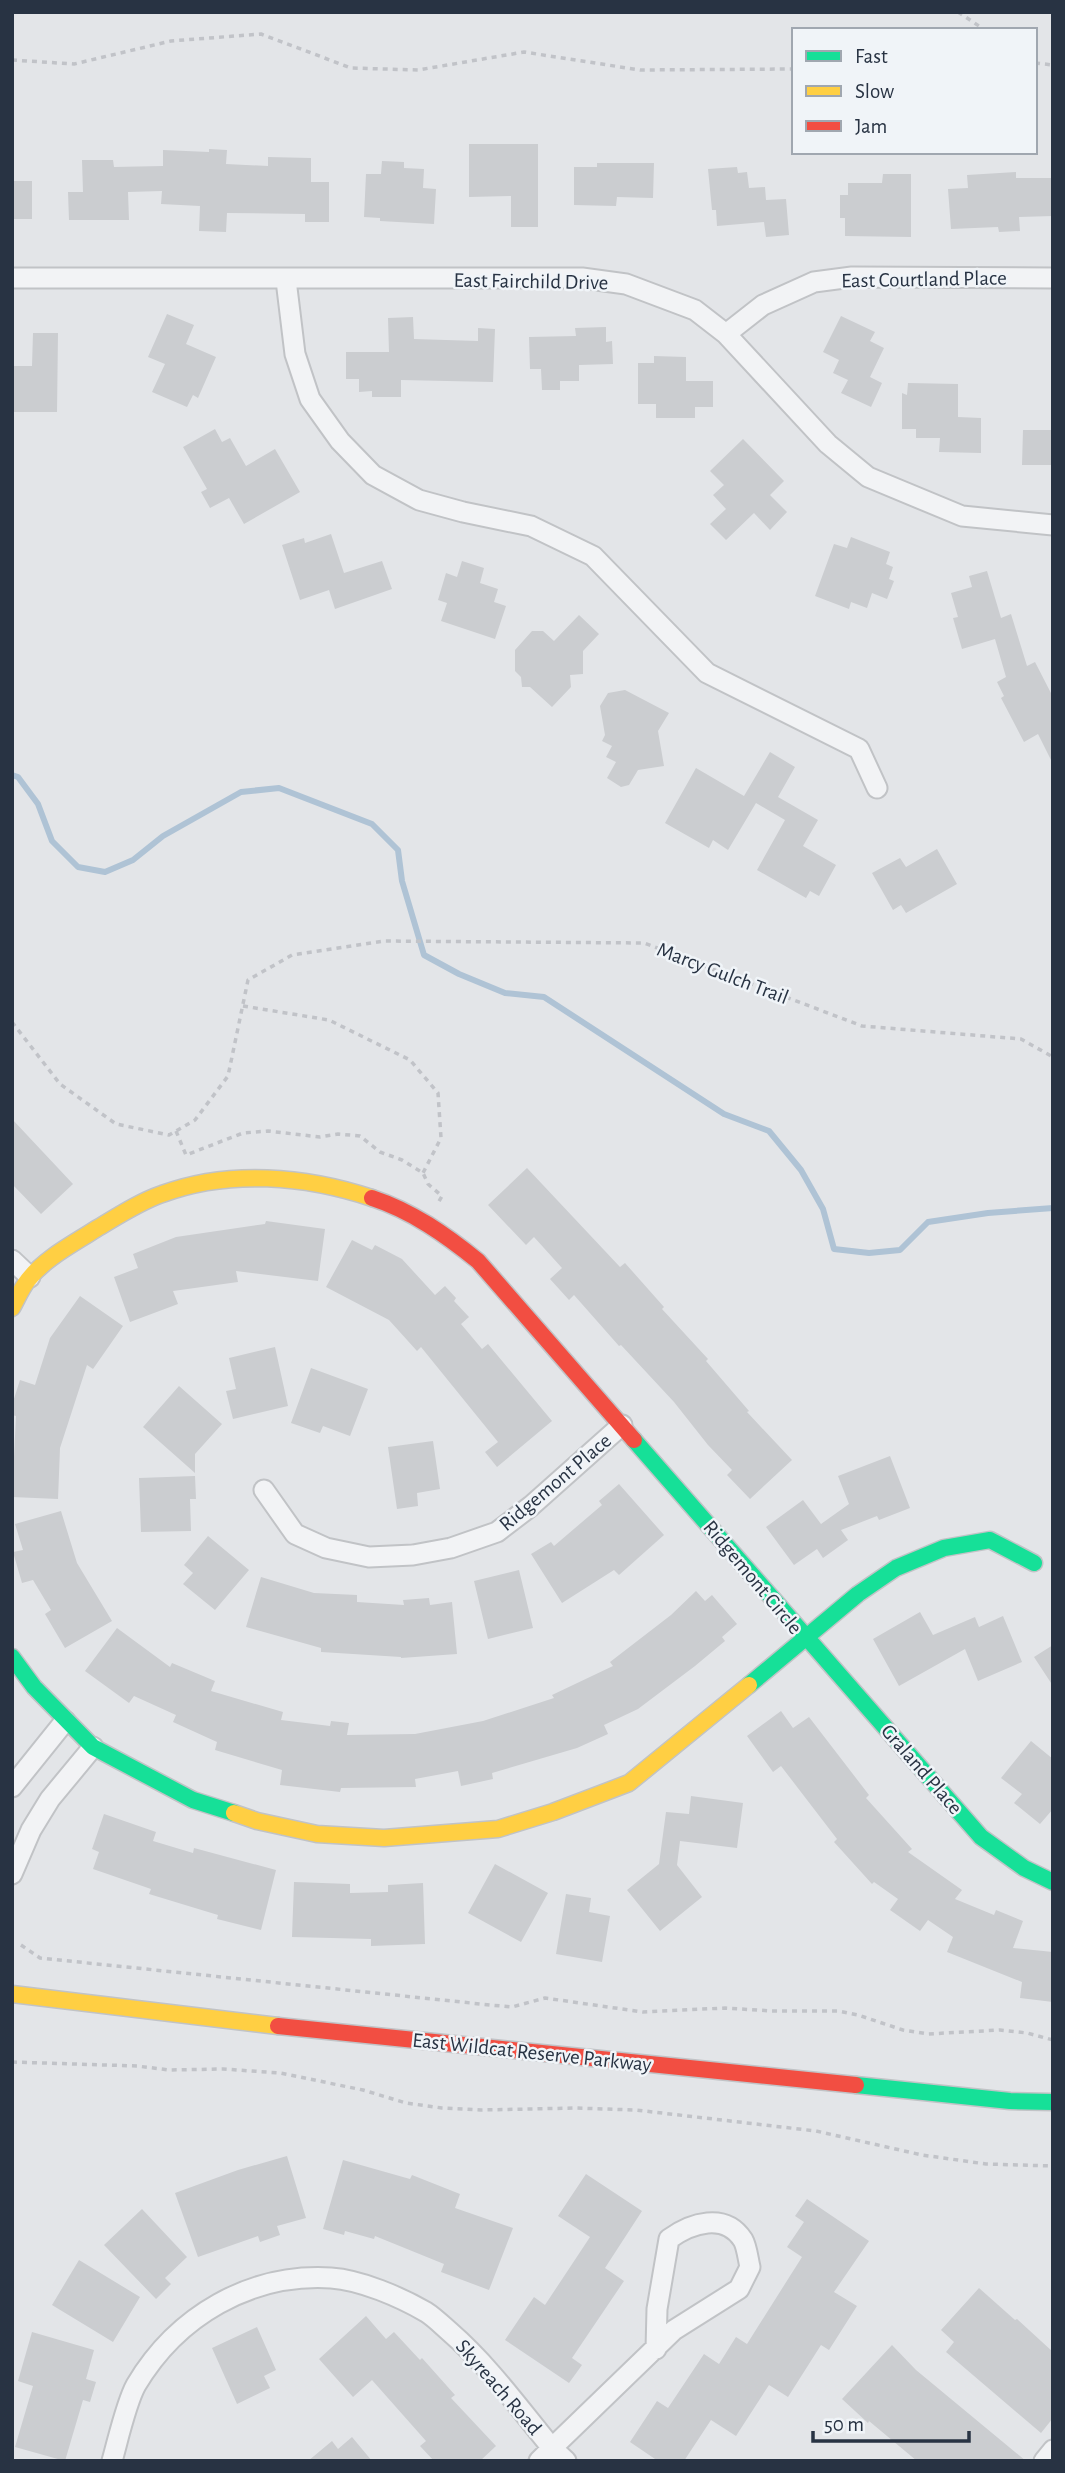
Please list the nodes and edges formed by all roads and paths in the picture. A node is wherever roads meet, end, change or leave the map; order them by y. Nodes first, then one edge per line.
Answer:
1 (958, 12) edge
2 (980, 28) edge
3 (12, 60) edge
4 (792, 69) edge
5 (12, 278) edge
6 (1053, 278) edge
7 (286, 279) junction
8 (726, 334) junction
9 (1053, 524) edge
10 (877, 788) dead end
11 (243, 1006) junction
12 (12, 1022) edge
13 (1053, 1057) edge
14 (176, 1131) junction
15 (12, 1260) edge
16 (30, 1277) junction
17 (12, 1308) edge
18 (622, 1425) junction
19 (264, 1490) dead end
20 (1034, 1563) dead end
21 (806, 1637) junction
22 (12, 1657) edge
23 (65, 1721) junction
24 (93, 1747) junction
25 (12, 1787) edge
26 (12, 1874) edge
27 (1053, 1882) edge
28 (21, 1945) dead end
29 (12, 1994) edge
30 (1053, 2040) edge
31 (12, 2062) edge
32 (1053, 2102) edge
33 (1053, 2166) edge
34 (656, 2349) junction
35 (1053, 2450) edge
36 (552, 2456) edge
37 (112, 2461) edge
38 (1044, 2461) edge

1 - 2 path
3 - 4 path
5 - 7 street, East Fairchild Drive
6 - 8 street, East Courtland Place
7 - 8 street, East Fairchild Drive
7 - 10 street
8 - 9 street, East Fairchild Drive
11 - 13 path, Marcy Gulch Trail
11 - 14 path, Marcy Gulch Trail
11 - 14 path
12 - 14 path
15 - 16 street
16 - 17 street, Ridgemont Circle
16 - 18 street, Ridgemont Circle
18 - 19 street, Ridgemont Place
18 - 21 street, Ridgemont Circle
20 - 21 street
21 - 24 street, Ridgemont Circle
21 - 27 street, Graland Place
22 - 23 street, Ridgemont Circle
23 - 24 street, Ridgemont Circle
23 - 25 street
24 - 26 street
28 - 30 path
29 - 32 street, East Wildcat Reserve Parkway
31 - 33 path
34 - 34 street
34 - 36 street
35 - 38 street
36 - 37 street, Skyreach Road

